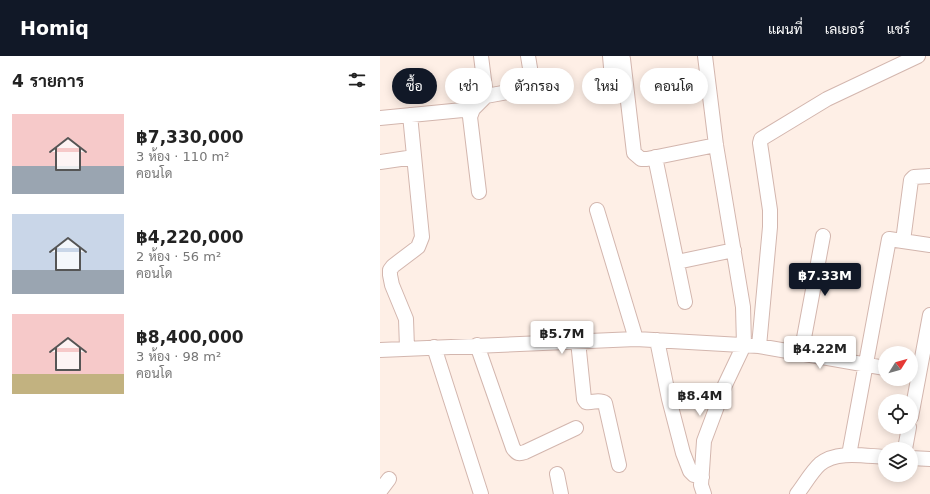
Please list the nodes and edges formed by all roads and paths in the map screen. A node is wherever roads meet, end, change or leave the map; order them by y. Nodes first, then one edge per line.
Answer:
1 (481, 56) edge
2 (528, 56) edge
3 (705, 56) edge
4 (918, 56) edge
5 (619, 62) edge
6 (482, 68) edge
7 (492, 95) edge
8 (479, 104) edge
9 (473, 110) junction
10 (410, 115) junction
11 (380, 118) edge
12 (716, 145) junction
13 (414, 157) junction
14 (655, 158) junction
15 (380, 162) edge
16 (930, 176) edge
17 (479, 192) dead end
18 (597, 210) dead end
19 (823, 236) dead end
20 (903, 241) junction
21 (930, 245) edge
22 (734, 250) junction
23 (677, 262) junction
24 (685, 302) dead end
25 (930, 315) edge
26 (636, 339) junction
27 (657, 340) junction
28 (578, 341) junction
29 (477, 345) junction
30 (744, 345) junction
31 (759, 346) junction
32 (434, 347) junction
33 (407, 348) junction
34 (380, 350) edge
35 (801, 354) junction
36 (866, 365) junction
37 (878, 367) edge
38 (920, 375) edge
39 (916, 394) edge
40 (576, 428) dead end
41 (849, 455) junction
42 (878, 457) edge
43 (918, 458) edge
44 (930, 459) edge
45 (619, 465) dead end
46 (557, 474) dead end
47 (702, 477) junction
48 (389, 479) dead end
49 (380, 491) edge
50 (481, 494) edge
51 (561, 494) edge
52 (704, 494) edge
53 (797, 494) edge

1 - 6 street
2 - 7 street
3 - 12 street
4 - 31 street
5 - 14 street
8 - 9 street
9 - 10 street
9 - 17 street
10 - 11 street
10 - 13 street
12 - 14 street
12 - 22 street
13 - 15 street
13 - 33 street
14 - 23 street
16 - 20 street
18 - 26 street
19 - 35 street
20 - 21 street
20 - 36 street
22 - 23 street
22 - 30 street
23 - 24 street
25 - 38 street
26 - 27 street
26 - 28 street
27 - 30 street
27 - 47 street
28 - 29 street
28 - 45 street
29 - 32 street
29 - 40 street
30 - 31 street
30 - 47 street
31 - 35 street
32 - 33 street
32 - 50 street
33 - 34 street
35 - 36 street
36 - 37 street
36 - 41 street
38 - 39 street
41 - 42 street
41 - 53 street
43 - 44 street
46 - 51 street
47 - 52 street
48 - 49 street

